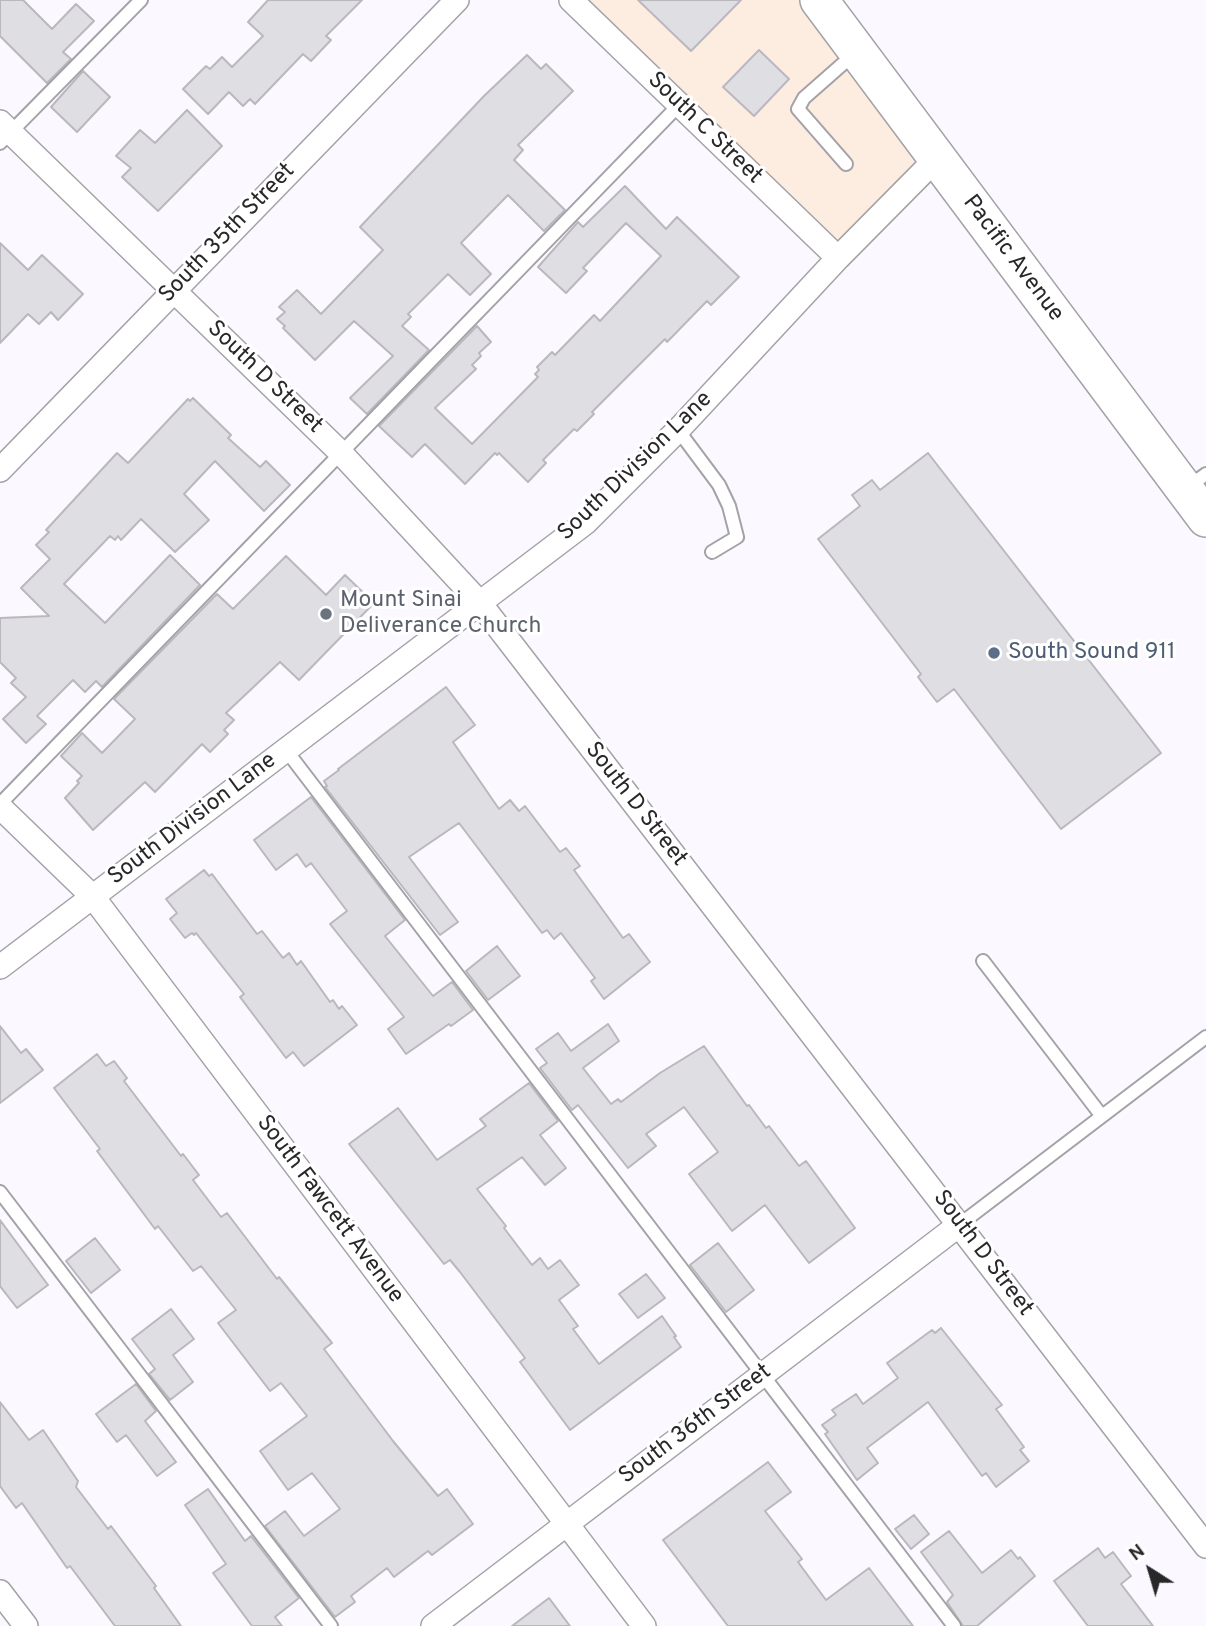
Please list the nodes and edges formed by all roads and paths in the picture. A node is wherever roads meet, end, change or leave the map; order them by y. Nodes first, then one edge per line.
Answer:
1 (141, 0) edge
2 (457, 0) edge
3 (571, 0) edge
4 (819, 0) edge
5 (857, 51) junction
6 (679, 105) junction
7 (3, 132) edge
8 (937, 159) junction
9 (846, 164) dead end
10 (838, 258) junction
11 (173, 290) junction
12 (678, 430) junction
13 (340, 452) junction
14 (0, 470) edge
15 (1199, 494) edge
16 (712, 552) dead end
17 (479, 602) junction
18 (286, 750) junction
19 (0, 806) edge
20 (93, 897) junction
21 (983, 961) dead end
22 (0, 967) edge
23 (1206, 1037) edge
24 (1101, 1115) junction
25 (0, 1192) edge
26 (959, 1224) junction
27 (762, 1375) junction
28 (567, 1524) junction
29 (1206, 1546) edge
30 (0, 1591) edge
31 (26, 1626) edge
32 (331, 1626) edge
33 (433, 1626) edge
34 (644, 1626) edge
35 (954, 1626) edge

1 - 7 lane
2 - 11 street, South 35th Street
3 - 6 street, South C Street
4 - 5 main road, Pacific Avenue
5 - 8 main road, Pacific Avenue
5 - 9 lane
6 - 10 street, South C Street
6 - 13 lane
7 - 11 street, South D Street
8 - 10 street, South Division Lane
8 - 15 main road, Pacific Avenue
10 - 12 street, South Division Lane
11 - 13 street, South D Street
11 - 14 street, South 35th Street
12 - 16 lane
12 - 17 street, South Division Lane
13 - 17 street, South D Street
13 - 19 lane
17 - 18 street, South Division Lane
17 - 26 street, South D Street
18 - 20 street, South Division Lane
18 - 27 lane
19 - 20 street, South Fawcett Avenue
20 - 22 street, South Division Lane
20 - 28 street, South Fawcett Avenue
21 - 24 lane
23 - 24 lane
24 - 26 lane
25 - 32 lane
26 - 27 street, South 36th Street
26 - 29 street, South D Street
27 - 28 street, South 36th Street
27 - 35 lane
28 - 33 street, South 36th Street
28 - 34 street, South Fawcett Avenue
30 - 31 street

